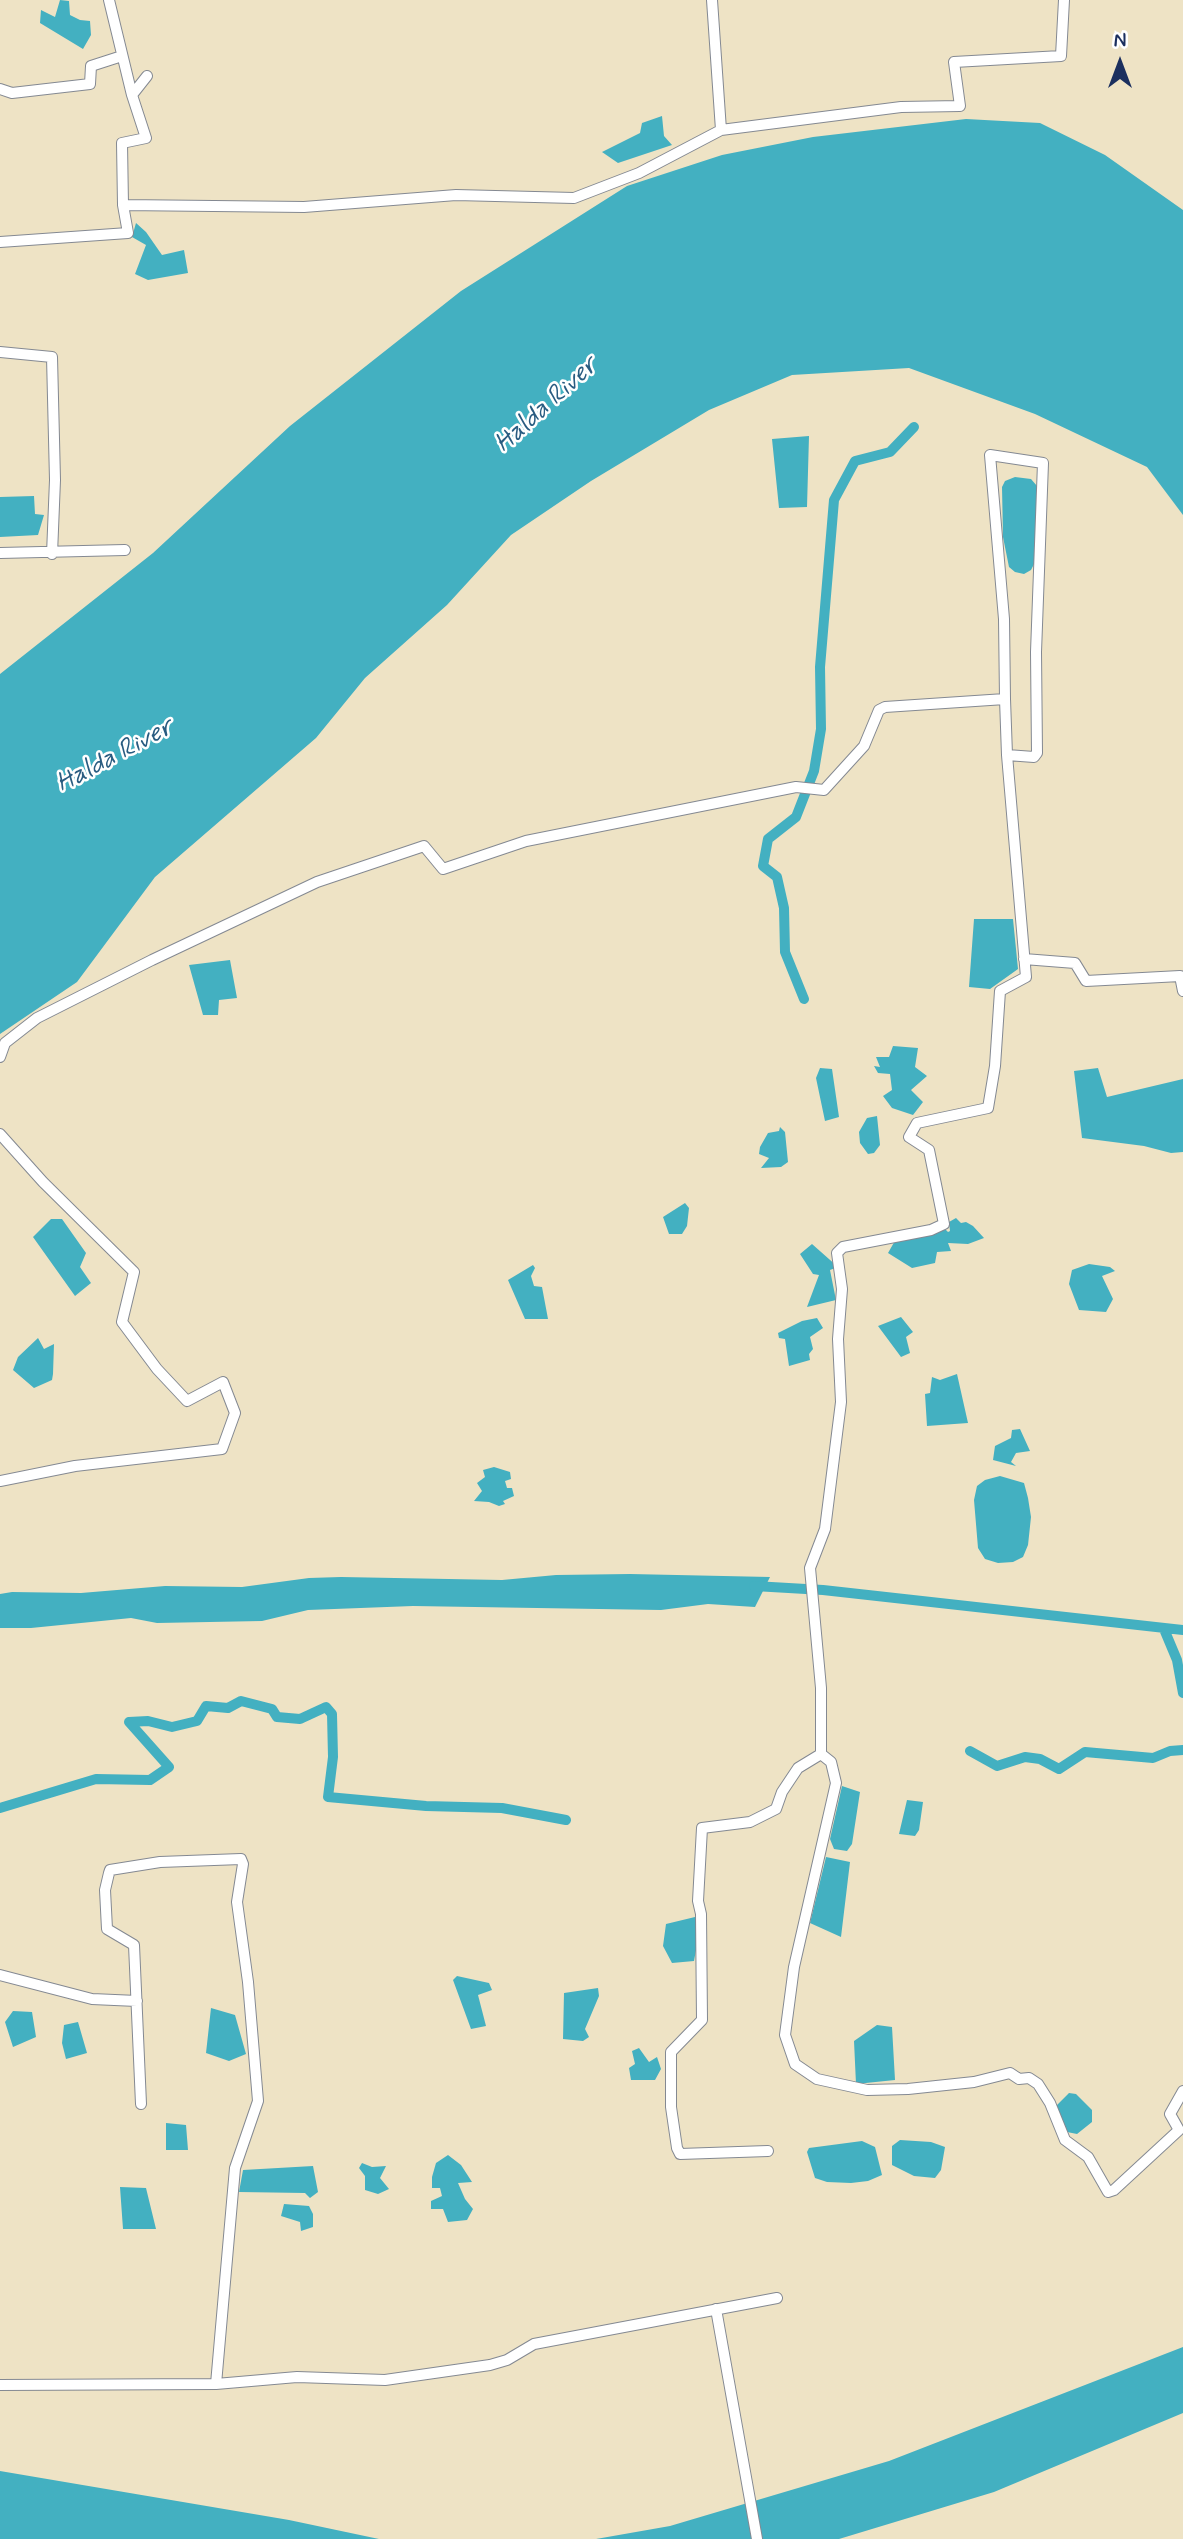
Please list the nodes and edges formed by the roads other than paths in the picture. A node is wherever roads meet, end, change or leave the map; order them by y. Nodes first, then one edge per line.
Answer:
1 (109, 0) edge
2 (712, 0) edge
3 (1064, 0) edge
4 (122, 56) junction
5 (147, 76) dead end
6 (0, 89) edge
7 (132, 95) junction
8 (721, 130) junction
9 (123, 205) junction
10 (0, 242) edge
11 (0, 352) edge
12 (125, 550) dead end
13 (0, 553) edge
14 (51, 554) junction
15 (1005, 699) junction
16 (1007, 755) junction
17 (1024, 959) junction
18 (1183, 991) edge
19 (0, 1057) edge
20 (0, 1134) edge
21 (0, 1482) edge
22 (821, 1754) junction
23 (0, 1975) edge
24 (137, 2001) junction
25 (1183, 2091) edge
26 (141, 2104) dead end
27 (768, 2151) dead end
28 (777, 2298) dead end
29 (716, 2309) junction
30 (216, 2384) junction
31 (0, 2385) edge
32 (757, 2539) edge

1 - 4 street
2 - 8 street
3 - 8 street
4 - 6 street
4 - 7 street
5 - 7 street
7 - 9 street
8 - 9 street
9 - 10 street
11 - 14 street
12 - 14 street
13 - 14 street
15 - 16 street
15 - 16 street
15 - 19 street
16 - 17 street
17 - 18 street
17 - 22 street
20 - 21 street
22 - 25 street
22 - 27 street
23 - 24 street
24 - 26 street
24 - 30 street
28 - 29 street
29 - 30 street
29 - 32 street
30 - 31 street

